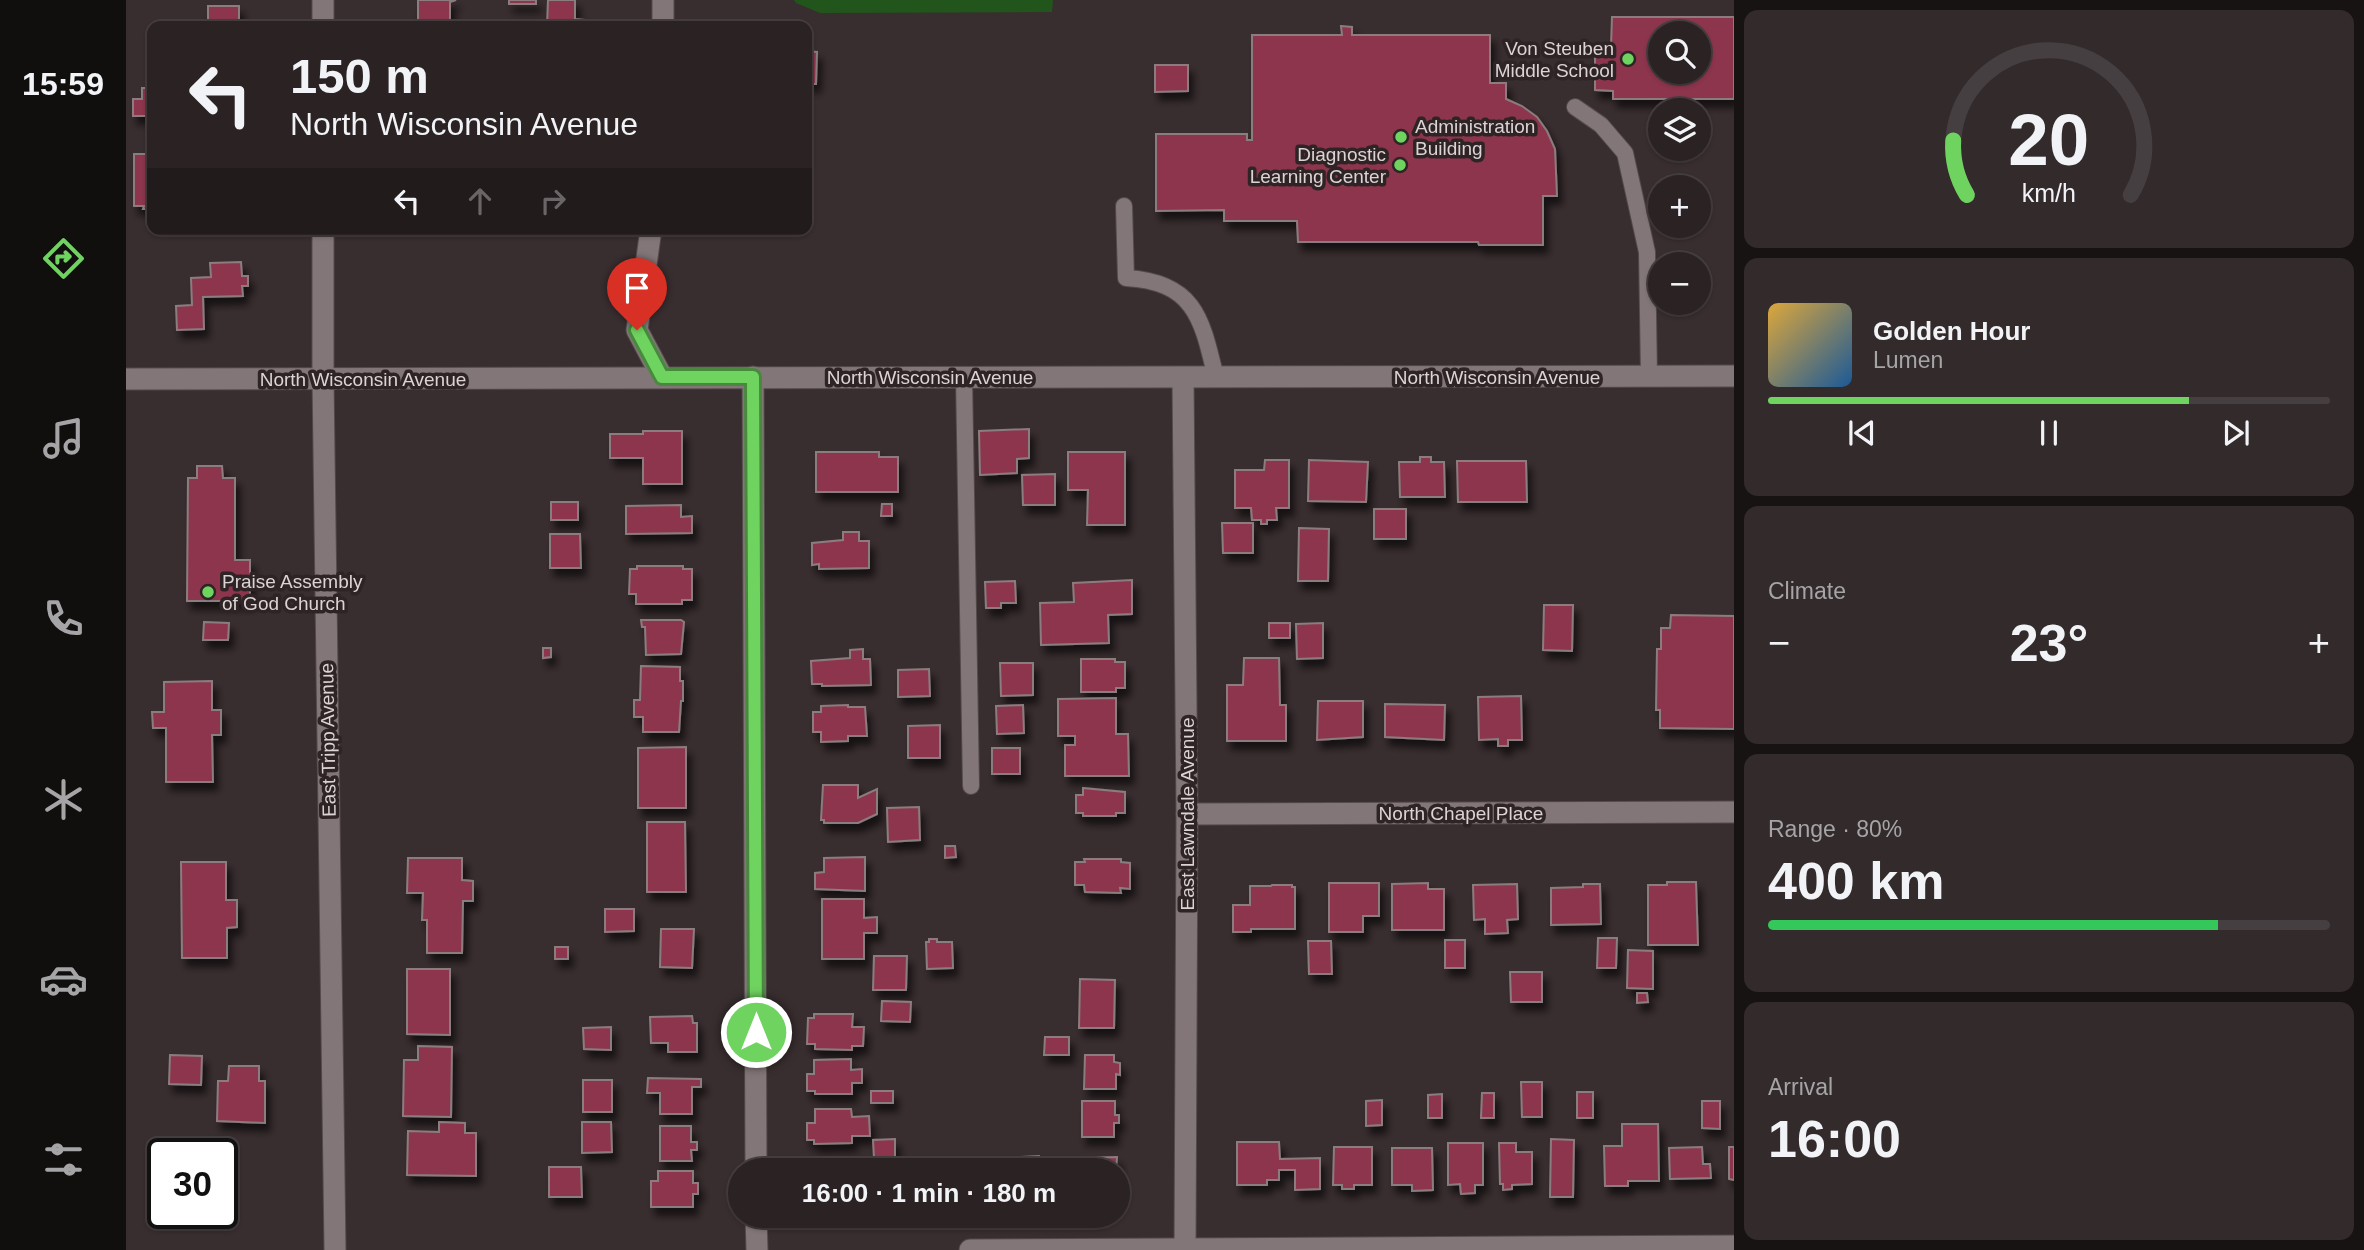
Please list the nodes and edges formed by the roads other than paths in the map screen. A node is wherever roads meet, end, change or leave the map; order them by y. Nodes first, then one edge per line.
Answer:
1 (324, 0) edge
2 (663, 0) edge
3 (323, 21) edge
4 (663, 21) edge
5 (1575, 107) dead end
6 (1124, 206) dead end
7 (323, 235) edge
8 (651, 235) edge
9 (1649, 376) junction
10 (1734, 376) edge
11 (662, 377) junction
12 (753, 377) junction
13 (964, 377) junction
14 (1184, 378) junction
15 (1216, 378) junction
16 (126, 379) edge
17 (323, 379) junction
18 (971, 786) dead end
19 (1734, 812) edge
20 (1187, 814) junction
21 (756, 1158) edge
22 (756, 1228) edge
23 (1734, 1246) edge
24 (1185, 1249) edge
25 (335, 1250) edge
26 (757, 1250) edge
27 (970, 1250) edge

1 - 3 street
2 - 4 street
5 - 9 lane
6 - 15 lane
7 - 17 street, East Tripp Avenue
8 - 11 street
9 - 10 street, North Wisconsin Avenue
9 - 15 street, North Wisconsin Avenue
11 - 12 street, North Wisconsin Avenue
11 - 17 street, North Wisconsin Avenue
12 - 13 street, North Wisconsin Avenue
12 - 21 street
13 - 14 street, North Wisconsin Avenue
13 - 18 lane
14 - 15 street, North Wisconsin Avenue
14 - 20 street, East Lawndale Avenue
16 - 17 street, North Wisconsin Avenue
17 - 25 street, East Tripp Avenue
19 - 20 street, North Chapel Place
20 - 24 street, East Lawndale Avenue
22 - 26 street
23 - 24 street
24 - 27 street

